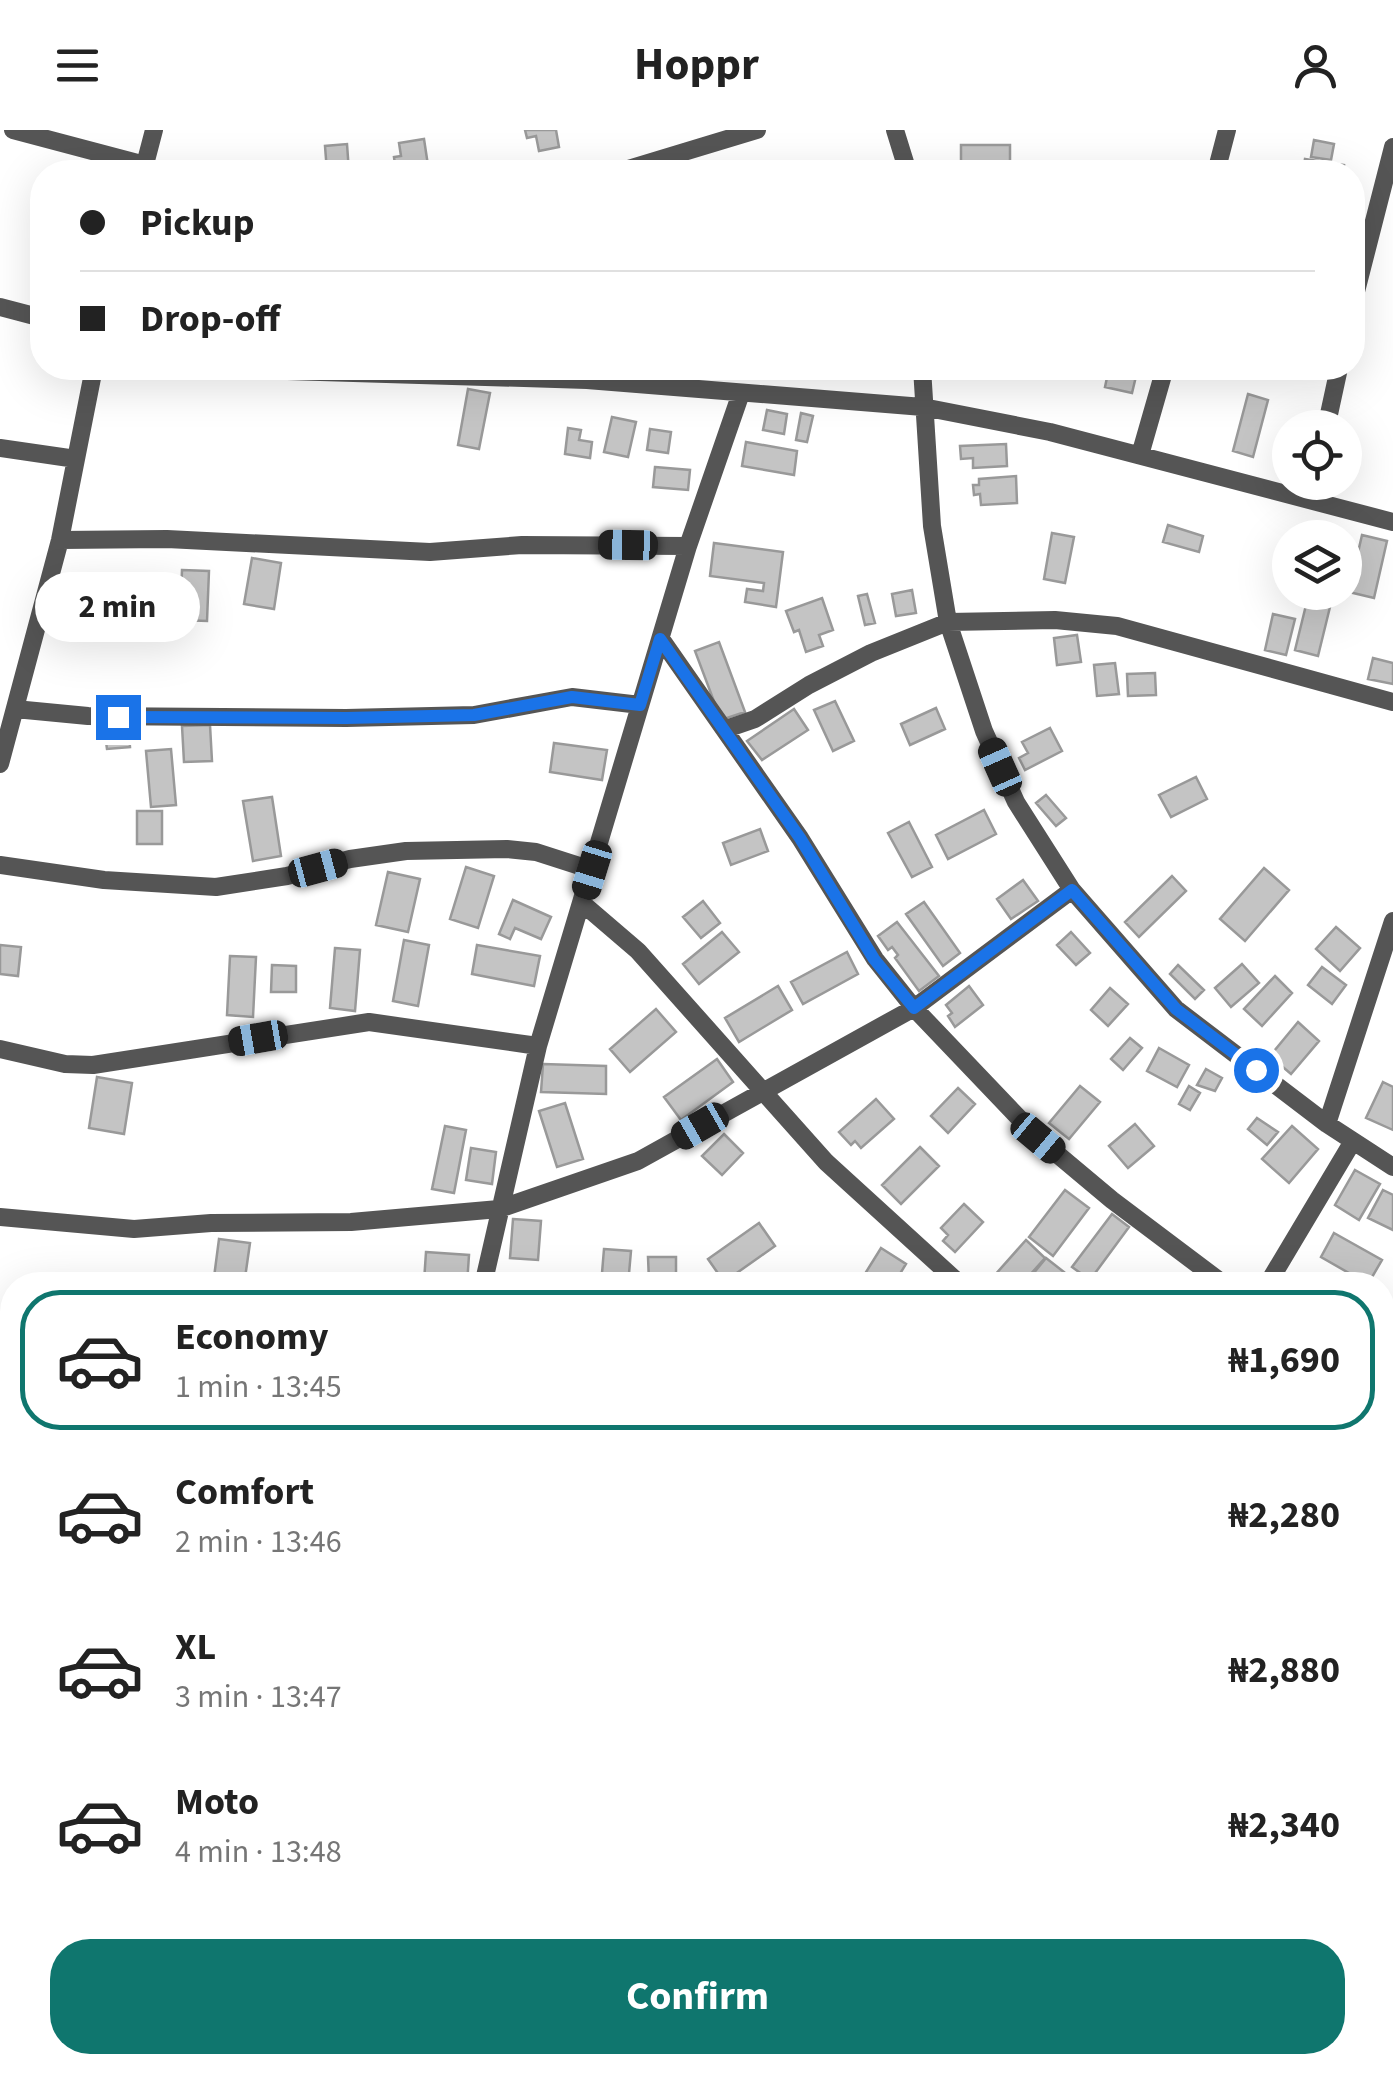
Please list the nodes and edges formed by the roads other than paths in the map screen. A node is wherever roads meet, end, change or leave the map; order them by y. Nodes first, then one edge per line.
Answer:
1 (13, 130) edge
2 (154, 130) edge
3 (758, 130) edge
4 (895, 130) edge
5 (1227, 130) edge
6 (1393, 147) edge
7 (114, 160) edge
8 (146, 160) edge
9 (658, 160) edge
10 (904, 160) edge
11 (1219, 160) edge
12 (1365, 257) edge
13 (0, 307) edge
14 (30, 315) edge
15 (92, 380) edge
16 (587, 380) edge
17 (922, 380) edge
18 (1162, 380) edge
19 (1336, 380) edge
20 (741, 393) junction
21 (923, 407) junction
22 (1330, 410) edge
23 (0, 448) edge
24 (1140, 455) junction
25 (76, 459) junction
26 (1272, 482) edge
27 (1336, 500) edge
28 (1393, 522) edge
29 (60, 540) junction
30 (688, 546) junction
31 (948, 622) junction
32 (660, 639) junction
33 (1393, 702) edge
34 (640, 705) junction
35 (15, 709) junction
36 (726, 729) junction
37 (0, 764) edge
38 (0, 865) edge
39 (592, 870) junction
40 (1072, 890) junction
41 (582, 903) junction
42 (1393, 921) edge
43 (914, 1008) junction
44 (538, 1046) junction
45 (0, 1049) edge
46 (761, 1091) junction
47 (1327, 1124) junction
48 (1353, 1141) junction
49 (1393, 1167) edge
50 (499, 1208) junction
51 (0, 1217) edge
52 (486, 1272) edge
53 (947, 1272) edge
54 (1209, 1272) edge
55 (1275, 1272) edge

1 - 7 street
2 - 8 street
3 - 9 street
4 - 10 street
5 - 11 street
6 - 12 street
13 - 14 street
15 - 25 street
16 - 20 street
17 - 21 street
18 - 24 street
19 - 22 street
20 - 21 street
20 - 30 street
21 - 24 street
21 - 31 street
23 - 25 street
24 - 26 street
25 - 29 street
27 - 28 street
29 - 30 street
29 - 35 street
30 - 32 street
31 - 33 street
31 - 36 street
31 - 40 street
32 - 34 street
32 - 36 street
34 - 35 street
34 - 39 street
35 - 37 street
36 - 43 street
38 - 39 street
39 - 41 street
40 - 43 street
40 - 47 street
41 - 44 street
41 - 46 street
42 - 47 street
43 - 46 street
43 - 54 street
44 - 45 street
44 - 50 street
46 - 50 street
46 - 53 street
47 - 48 street
48 - 49 street
48 - 55 street
50 - 51 street
50 - 52 street

